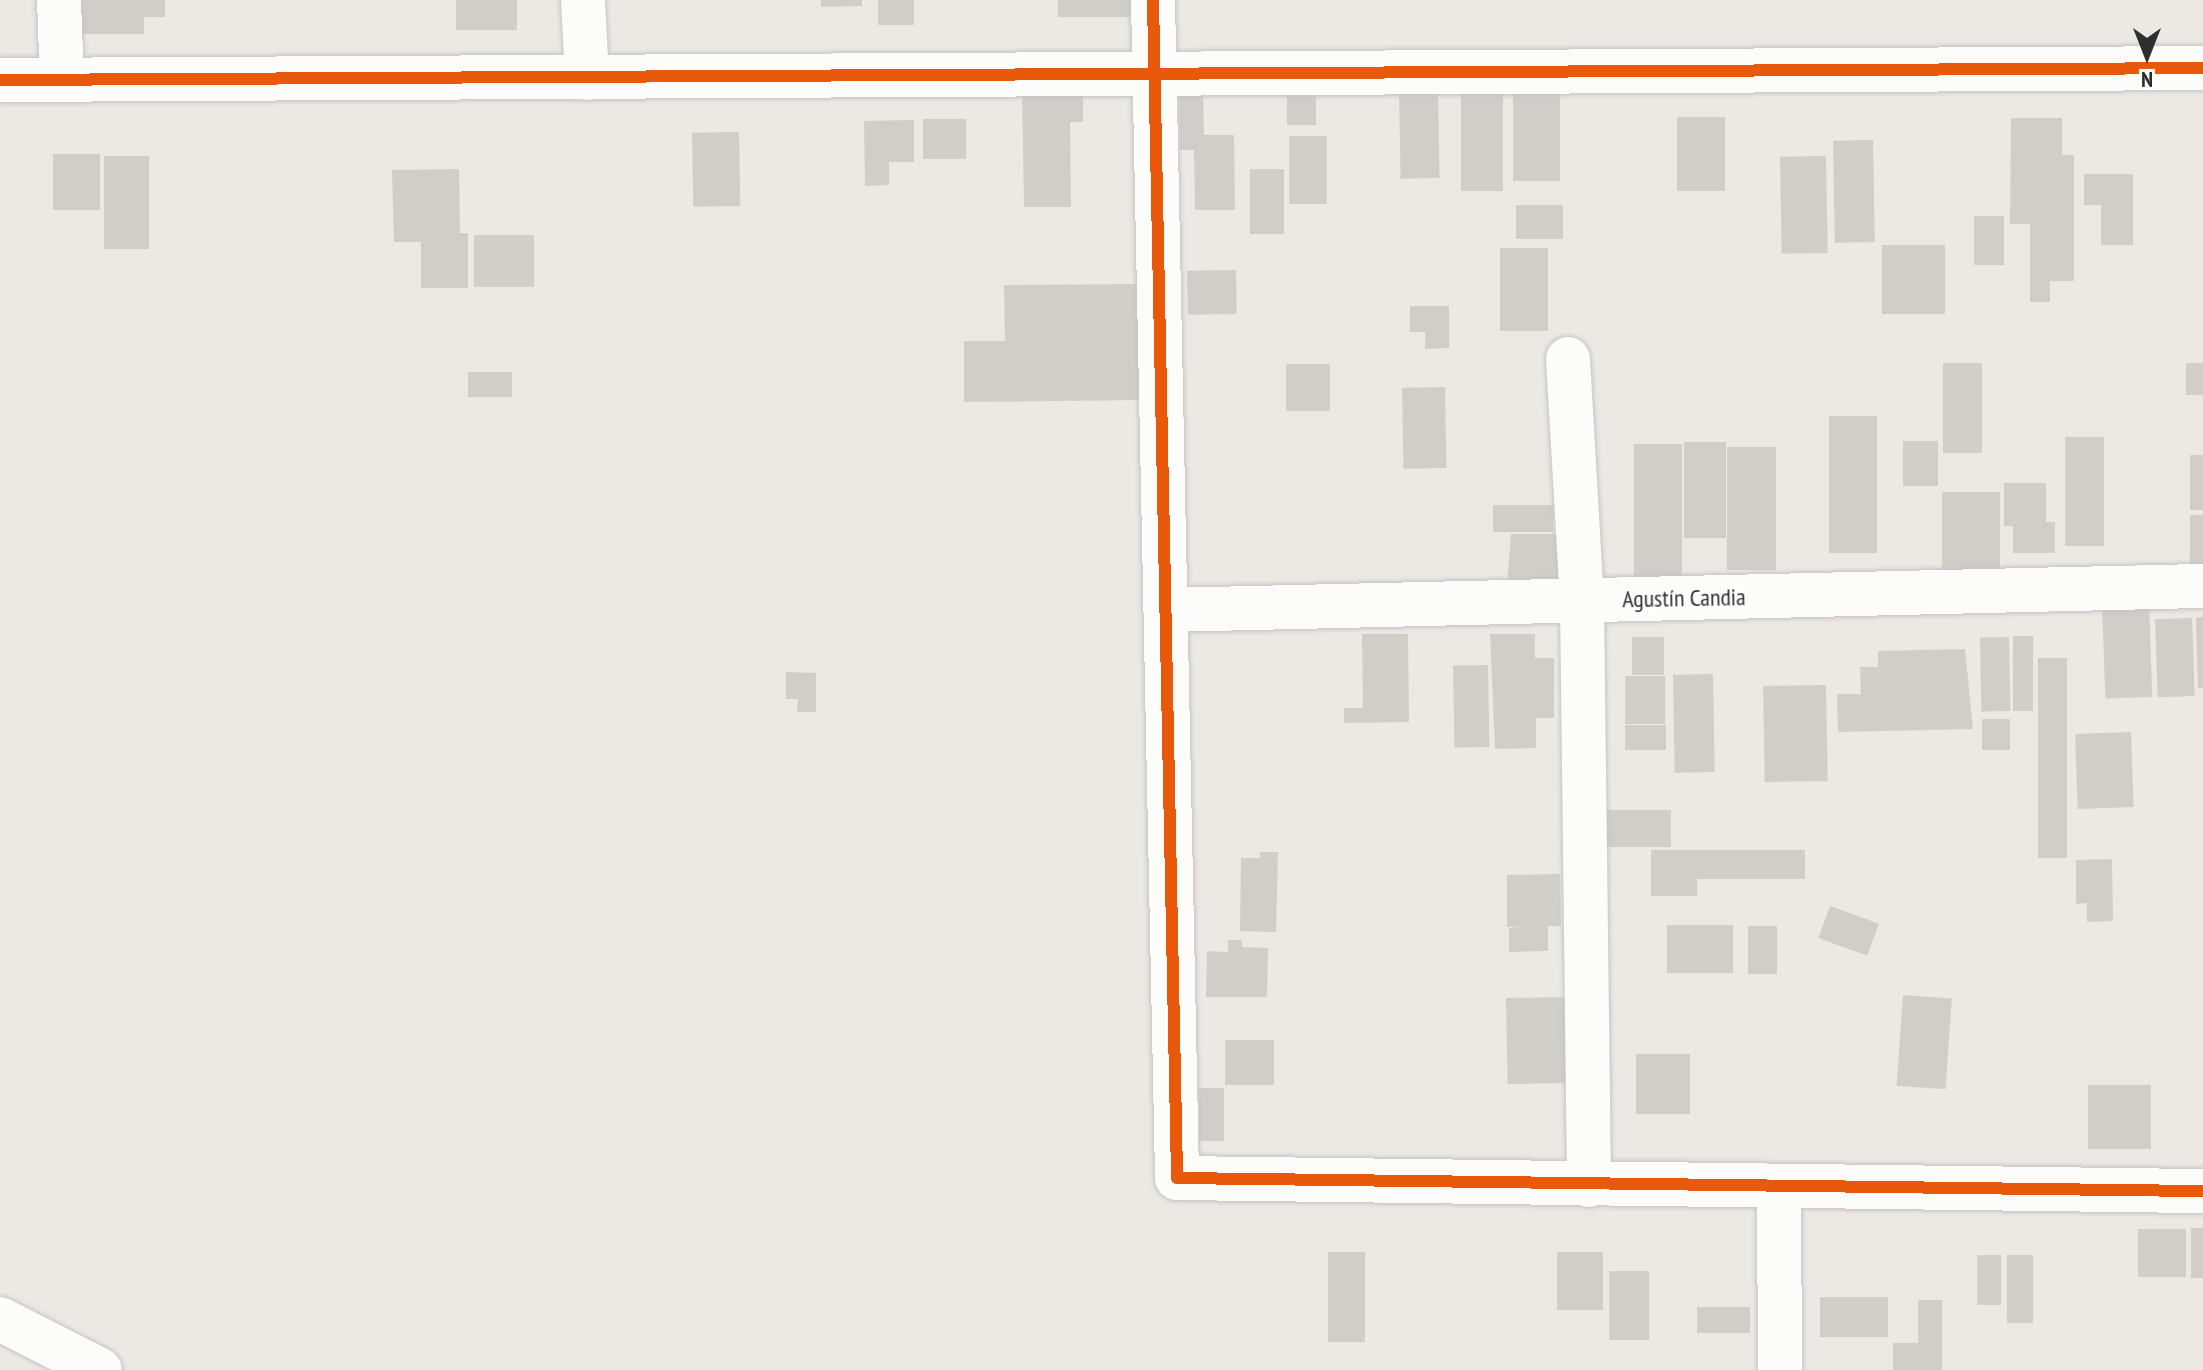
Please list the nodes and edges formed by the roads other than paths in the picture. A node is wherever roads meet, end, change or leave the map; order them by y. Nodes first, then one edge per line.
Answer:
1 (59, 0) edge
2 (583, 0) edge
3 (1153, 0) edge
4 (2203, 68) edge
5 (1154, 75) junction
6 (587, 78) junction
7 (0, 80) edge
8 (62, 80) junction
9 (1568, 359) dead end
10 (2203, 586) edge
11 (1582, 601) junction
12 (1166, 610) junction
13 (1589, 1185) junction
14 (1779, 1188) junction
15 (2203, 1191) edge
16 (0, 1319) edge
17 (100, 1370) edge
18 (1780, 1370) edge

1 - 8 street
2 - 6 street
3 - 5 street
4 - 5 street
5 - 6 street
5 - 12 street
6 - 8 street
7 - 8 street
9 - 11 street
10 - 11 street, Agustín Candia
11 - 12 street, Agustín Candia
11 - 13 street
12 - 13 street
13 - 14 street
14 - 15 street
14 - 18 street
16 - 17 street

